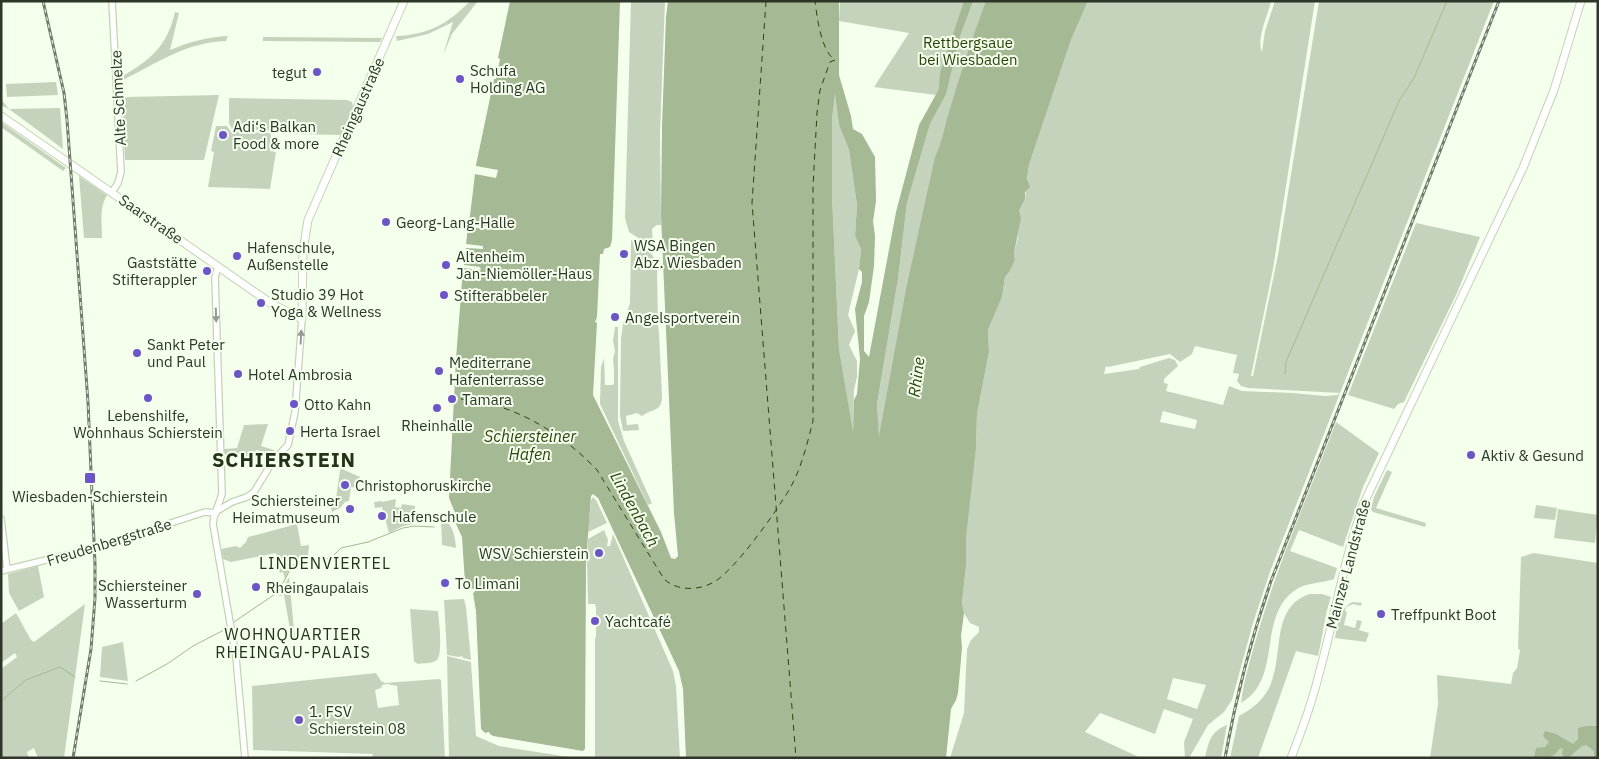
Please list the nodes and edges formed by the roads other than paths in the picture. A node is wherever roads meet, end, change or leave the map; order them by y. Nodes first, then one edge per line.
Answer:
1 (112, 1) edge
2 (404, 1) edge
3 (1581, 1) edge
4 (1, 116) edge
5 (112, 192) junction
6 (218, 266) junction
7 (302, 304) junction
8 (287, 313) junction
9 (302, 319) junction
10 (222, 494) junction
11 (232, 502) junction
12 (216, 513) junction
13 (1, 519) edge
14 (4, 570) edge
15 (245, 758) edge
16 (1291, 758) edge

1 - 5 street, Alte Schmelze
2 - 7 main road, Rheingaustraße
3 - 16 main road, Mainzer Landstraße
4 - 5 main road, Saarstraße
5 - 6 main road, Saarstraße
6 - 8 main road, Saarstraße
6 -> 10 street
7 - 8 main road
7 - 9 main road, Rheingaustraße
8 - 9 main road, Saarstraße
11 -> 9 street
10 - 11 street
10 - 12 street
11 - 12 street
12 - 14 street, Freudenbergstraße
12 - 15 street
13 - 14 street

